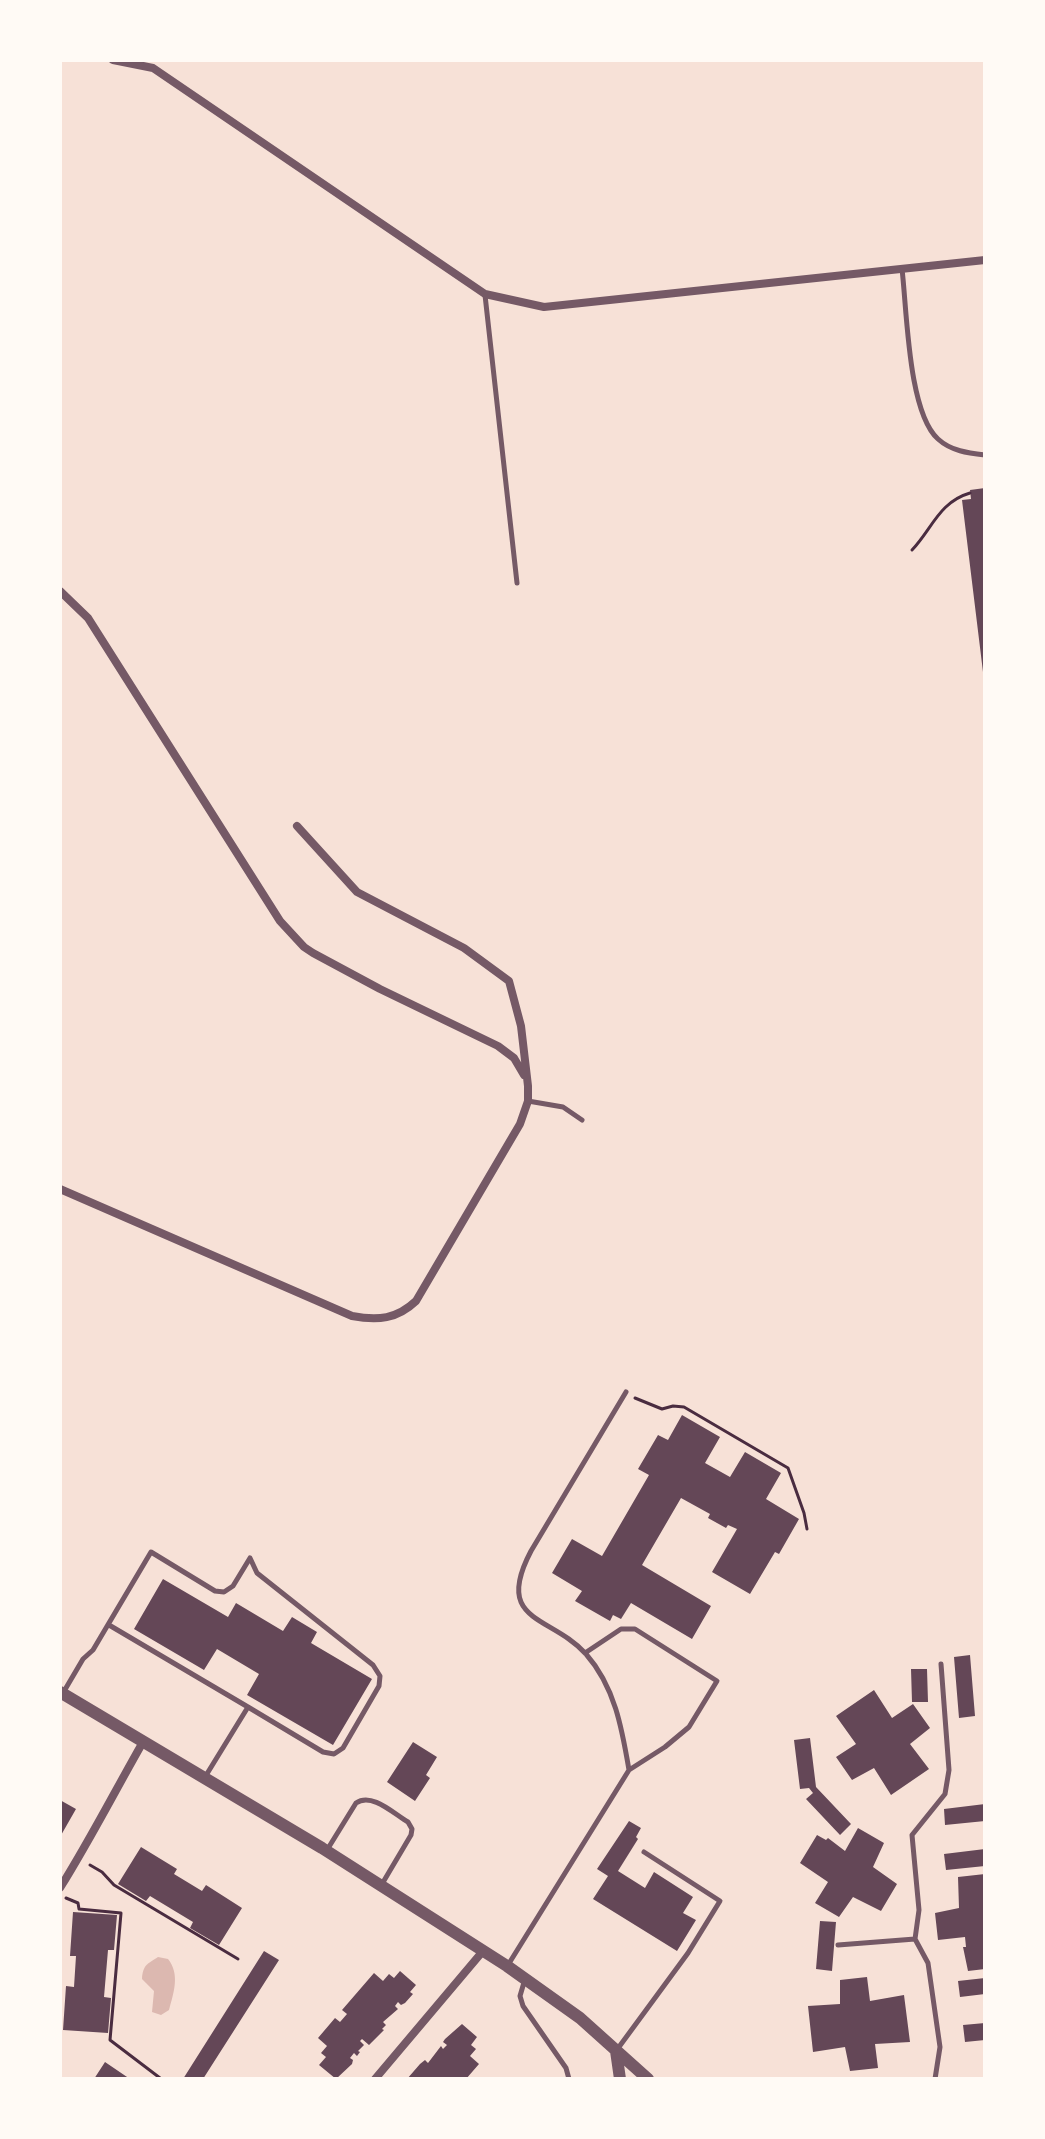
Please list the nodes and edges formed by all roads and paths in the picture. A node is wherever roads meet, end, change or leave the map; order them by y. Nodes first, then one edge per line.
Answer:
1 (113, 60) edge
2 (985, 260) edge
3 (902, 269) junction
4 (485, 294) junction
5 (985, 455) edge
6 (970, 493) dead end
7 (912, 550) dead end
8 (517, 583) dead end
9 (60, 591) edge
10 (297, 826) dead end
11 (528, 1086) junction
12 (528, 1101) junction
13 (582, 1120) dead end
14 (60, 1189) edge
15 (626, 1392) joint
16 (807, 1529) dead end
17 (109, 1625) junction
18 (585, 1653) junction
19 (941, 1664) dead end
20 (61, 1693) edge
21 (248, 1707) junction
22 (143, 1742) junction
23 (629, 1770) junction
24 (205, 1777) junction
25 (326, 1851) junction
26 (644, 1852) dead end
27 (90, 1865) dead end
28 (382, 1886) junction
29 (60, 1888) edge
30 (60, 1896) edge
31 (915, 1939) junction
32 (838, 1945) dead end
33 (483, 1951) junction
34 (238, 1959) dead end
35 (507, 1966) junction
36 (525, 1978) junction
37 (616, 2051) junction
38 (160, 2078) edge
39 (375, 2079) edge
40 (569, 2079) edge
41 (620, 2079) edge
42 (648, 2079) edge
43 (935, 2079) edge

1 - 4 street
2 - 3 street
3 - 4 street
3 - 5 lane
4 - 8 lane
6 - 7 path
9 - 11 street
10 - 11 street
11 - 12 street
12 - 13 lane
12 - 14 street
15 - 16 path
15 - 18 lane
17 - 20 lane
17 - 21 lane
17 - 21 lane
18 - 23 lane
18 - 23 lane
19 - 31 lane
20 - 22 street
21 - 24 lane
22 - 24 street
22 - 29 street
23 - 35 lane
24 - 25 street
25 - 28 street
25 - 28 lane
26 - 37 lane
27 - 34 path
28 - 33 street
30 - 38 path
31 - 32 lane
31 - 43 lane
33 - 35 street
33 - 39 street
35 - 36 street
36 - 37 street
36 - 40 lane
37 - 41 street
37 - 42 street

